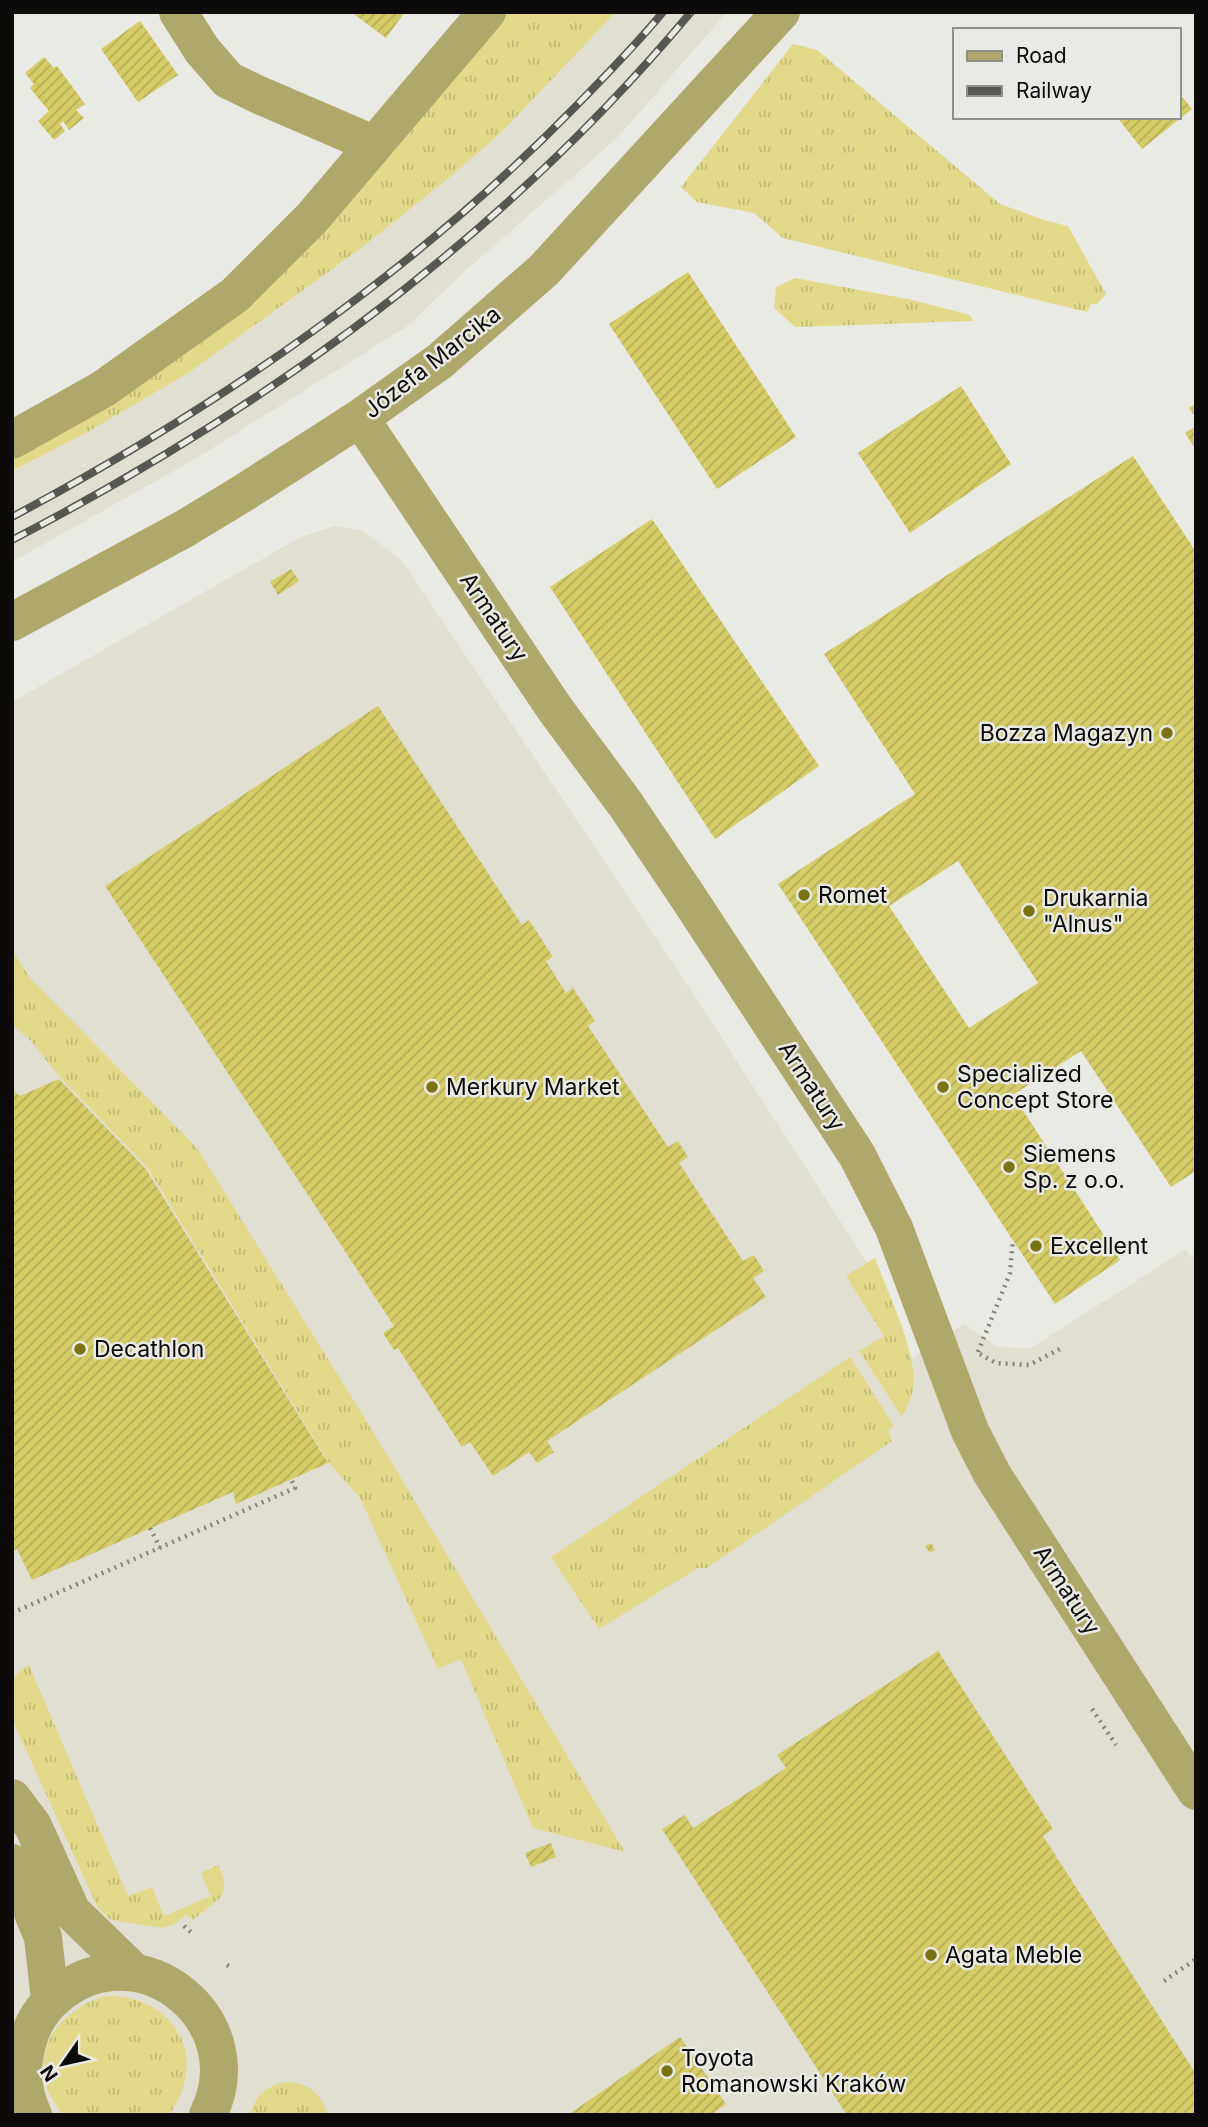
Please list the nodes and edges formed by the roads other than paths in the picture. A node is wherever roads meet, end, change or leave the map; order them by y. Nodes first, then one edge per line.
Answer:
1 (178, 12) edge
2 (487, 12) edge
3 (781, 12) edge
4 (373, 144) junction
5 (360, 418) junction
6 (12, 440) edge
7 (12, 622) edge
8 (1196, 1791) edge
9 (12, 1798) edge
10 (12, 1863) edge
11 (134, 1972) junction
12 (50, 2000) junction
13 (17, 2067) edge
14 (33, 2115) edge
15 (208, 2115) edge

1 - 4 street
2 - 4 street
3 - 5 street, Józefa Marcika
4 - 6 street
5 - 7 street, Józefa Marcika
5 - 8 street, Armatury
9 - 11 street
10 - 12 street
11 - 12 street
11 - 15 street
12 - 13 street
13 - 14 street

